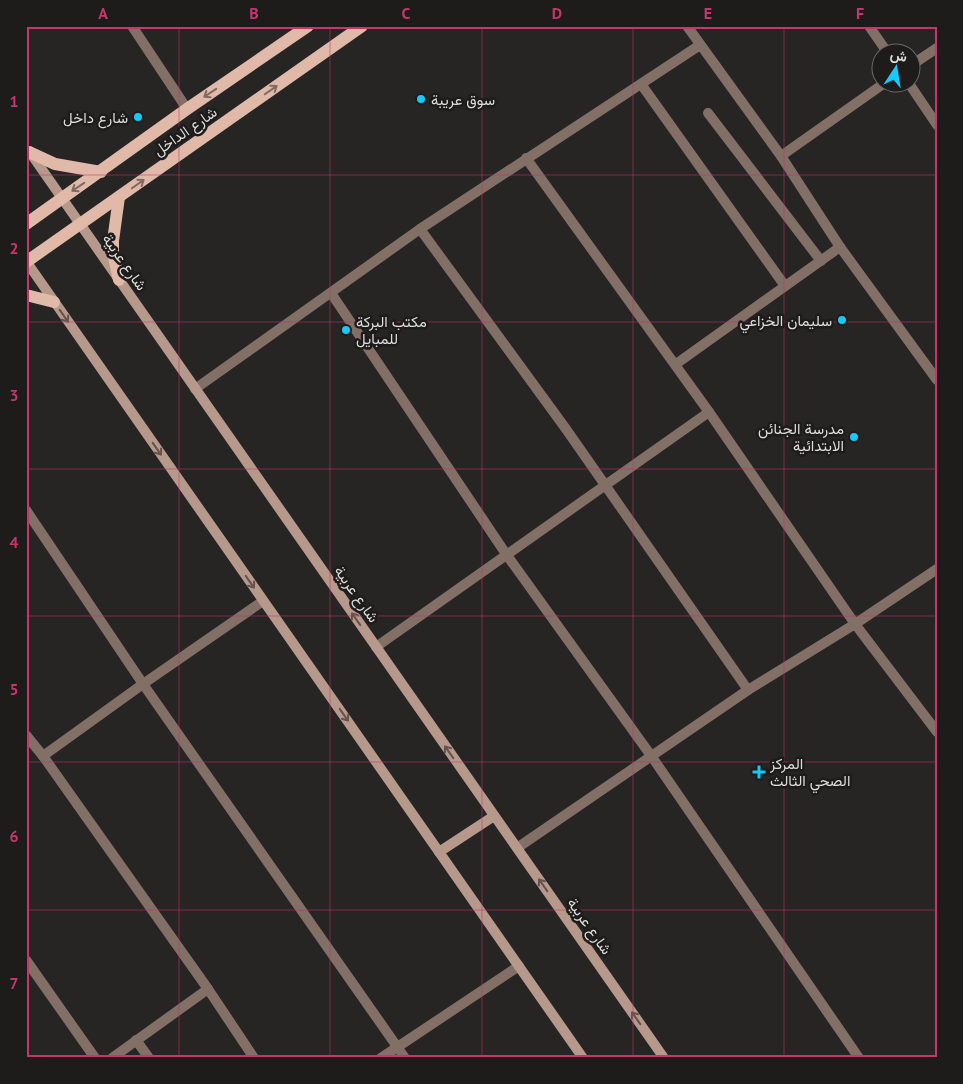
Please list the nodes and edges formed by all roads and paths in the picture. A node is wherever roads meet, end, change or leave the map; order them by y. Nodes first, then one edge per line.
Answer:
1 (132, 26) edge
2 (308, 26) edge
3 (362, 26) edge
4 (687, 26) edge
5 (868, 26) edge
6 (291, 31) edge
7 (880, 42) edge
8 (700, 45) junction
9 (937, 48) edge
10 (920, 59) edge
11 (641, 84) junction
12 (872, 92) edge
13 (915, 92) edge
14 (187, 109) junction
15 (708, 113) dead end
16 (937, 125) edge
17 (28, 150) edge
18 (781, 156) junction
19 (526, 158) junction
20 (101, 172) junction
21 (119, 197) junction
22 (62, 198) junction
23 (26, 224) edge
24 (80, 224) junction
25 (420, 229) junction
26 (840, 247) junction
27 (821, 261) junction
28 (26, 262) edge
29 (119, 280) junction
30 (785, 286) junction
31 (331, 293) junction
32 (26, 294) edge
33 (54, 302) junction
34 (676, 364) junction
35 (937, 380) edge
36 (195, 389) junction
37 (710, 412) junction
38 (605, 484) junction
39 (26, 510) edge
40 (506, 554) junction
41 (937, 569) edge
42 (264, 600) junction
43 (855, 624) junction
44 (376, 647) junction
45 (143, 684) junction
46 (748, 690) junction
47 (937, 732) edge
48 (26, 735) edge
49 (43, 756) junction
50 (652, 757) junction
51 (494, 816) junction
52 (517, 848) junction
53 (439, 852) junction
54 (26, 960) edge
55 (519, 966) junction
56 (208, 990) junction
57 (136, 1040) junction
58 (398, 1048) junction
59 (95, 1058) edge
60 (112, 1058) edge
61 (149, 1058) edge
62 (254, 1058) edge
63 (381, 1058) edge
64 (405, 1058) edge
65 (583, 1058) edge
66 (664, 1058) edge
67 (858, 1058) edge

1 - 14 street
2 - 6 main road, شارع الداخل
21 -> 3 main road, شارع الداخل
4 - 8 street
5 - 7 street
6 -> 14 main road, شارع الداخل
8 - 11 street
8 - 18 street
9 - 10 street
11 - 19 street
11 - 30 street
12 - 18 street
13 - 16 street
14 - 20 main road, شارع الداخل
15 - 27 street
17 - 20 main road
17 - 22 main road, شارع عربية
18 - 26 street
19 - 25 street
19 - 34 street
20 -> 22 main road, شارع الداخل
21 - 24 main road, شارع الداخل
21 - 29 main road
22 - 23 main road, شارع الداخل
22 - 24 main road, شارع عربية
24 - 28 main road, شارع الداخل
24 - 29 main road, شارع عربية
25 - 31 street
25 - 38 street
26 - 27 street
26 - 35 street
27 - 30 street
28 - 33 main road
29 - 36 main road, شارع عربية
30 - 34 street
31 - 36 street
31 - 40 street
32 - 33 main road
33 -> 42 main road
34 - 37 street
44 -> 36 main road, شارع عربية
37 - 38 street
37 - 43 street
38 - 40 street
38 - 46 street
39 - 45 street
40 - 44 street
40 - 50 street
41 - 43 street
42 - 45 street
42 -> 53 main road
43 - 46 street
43 - 47 street
51 -> 44 main road, شارع عربية
45 - 49 street
45 - 58 street
46 - 50 street
48 - 49 street
49 - 56 street
50 - 52 street
50 - 67 street
51 - 52 main road, شارع عربية
51 - 53 main road
66 -> 52 main road, شارع عربية
53 - 55 main road
54 - 59 street
55 - 58 street
55 - 65 main road
56 - 57 street
56 - 62 street
57 - 60 street
57 - 61 street
58 - 63 street
58 - 64 street

